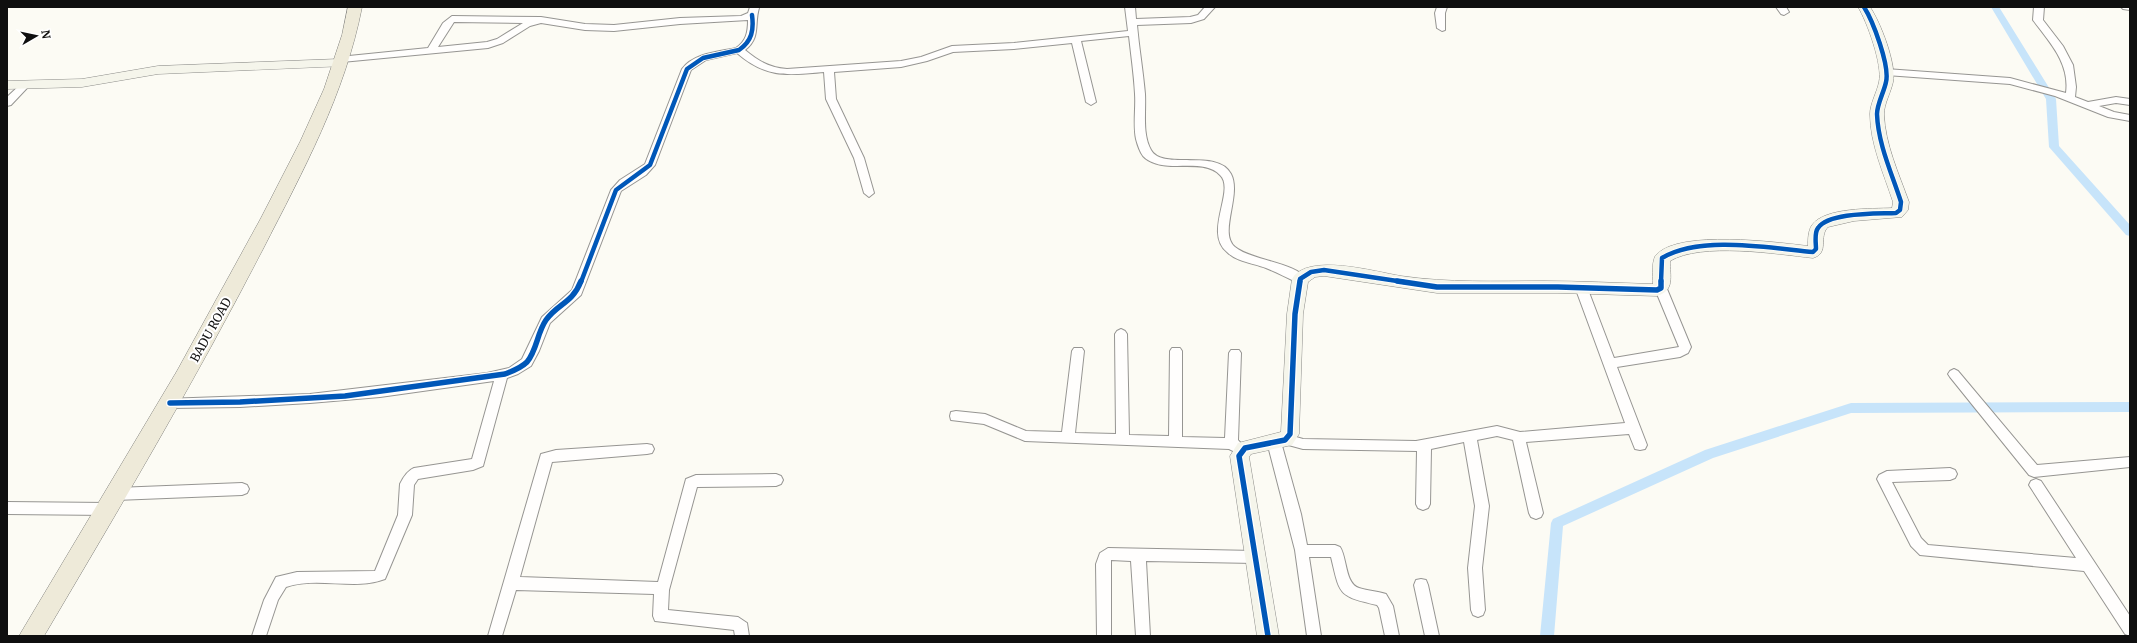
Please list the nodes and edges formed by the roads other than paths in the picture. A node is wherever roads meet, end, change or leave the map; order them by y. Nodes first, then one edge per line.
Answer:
1 (355, 7) edge
2 (1130, 7) edge
3 (1210, 7) edge
4 (1442, 7) edge
5 (1864, 7) edge
6 (2039, 7) edge
7 (2126, 7) edge
8 (2130, 7) edge
9 (752, 11) edge
10 (541, 20) junction
11 (1132, 22) junction
12 (1442, 28) dead end
13 (1133, 33) junction
14 (1076, 40) junction
15 (432, 50) junction
16 (739, 50) junction
17 (341, 61) junction
18 (829, 68) junction
19 (1886, 72) junction
20 (7, 85) edge
21 (25, 85) junction
22 (2070, 98) junction
23 (1090, 102) dead end
24 (2130, 102) edge
25 (7, 103) edge
26 (2088, 105) junction
27 (2130, 118) edge
28 (869, 193) dead end
29 (1300, 279) junction
30 (1581, 287) junction
31 (1661, 289) junction
32 (1121, 334) dead end
33 (1078, 351) dead end
34 (1176, 351) dead end
35 (1235, 353) dead end
36 (1609, 363) junction
37 (502, 374) junction
38 (1954, 374) dead end
39 (170, 403) junction
40 (956, 416) dead end
41 (1634, 428) junction
42 (1469, 436) junction
43 (1520, 437) junction
44 (1068, 438) junction
45 (1280, 440) junction
46 (1123, 441) junction
47 (1174, 442) junction
48 (1640, 445) dead end
49 (1424, 446) junction
50 (1237, 447) junction
51 (647, 449) dead end
52 (2130, 462) edge
53 (1950, 474) dead end
54 (776, 480) dead end
55 (2036, 485) dead end
56 (242, 489) dead end
57 (111, 502) junction
58 (1423, 504) dead end
59 (7, 508) edge
60 (1536, 513) dead end
61 (1302, 550) junction
62 (1138, 554) junction
63 (1255, 557) junction
64 (2088, 565) junction
65 (512, 583) junction
66 (1421, 585) dead end
67 (662, 590) junction
68 (1478, 610) dead end
69 (2130, 629) edge
70 (31, 636) edge
71 (259, 636) edge
72 (495, 636) edge
73 (742, 636) edge
74 (1104, 636) edge
75 (1143, 636) edge
76 (1268, 636) edge
77 (1314, 636) edge
78 (1392, 636) edge
79 (1432, 636) edge

1 - 17 main road, BADU ROAD
2 - 11 street
3 - 11 street
4 - 12 street
5 - 19 street
6 - 22 street
7 - 8 street
9 - 10 street
9 - 16 street
10 - 15 street
10 - 15 street
11 - 13 street
13 - 14 street
13 - 29 street
14 - 18 street
14 - 23 street
15 - 17 street
16 - 18 street
16 - 37 street
17 - 21 street
17 - 39 main road, BADU ROAD
18 - 28 street
19 - 22 street
19 - 31 street
20 - 21 street
21 - 25 street
22 - 26 street
24 - 26 street
26 - 27 street
29 - 30 street
29 - 45 street
30 - 31 street
30 - 36 street
31 - 36 street
32 - 46 street
33 - 44 street
34 - 47 street
35 - 50 street
36 - 41 street
37 - 39 street
37 - 71 street
38 - 52 street
39 - 57 main road, BADU ROAD
40 - 44 street
41 - 43 street
41 - 48 street
42 - 43 street
42 - 49 street
42 - 68 street
43 - 60 street
44 - 46 street
45 - 49 street
45 - 50 street
45 - 61 street
46 - 47 street
47 - 50 street
49 - 58 street
50 - 63 street
51 - 65 street
53 - 64 street
54 - 67 street
55 - 64 street
56 - 57 street
57 - 59 street
57 - 70 main road, BADU ROAD
61 - 77 street
61 - 78 street
62 - 63 street
62 - 74 street
62 - 75 street
63 - 76 street
64 - 69 street
65 - 67 street
65 - 72 street
66 - 79 street
67 - 73 street

